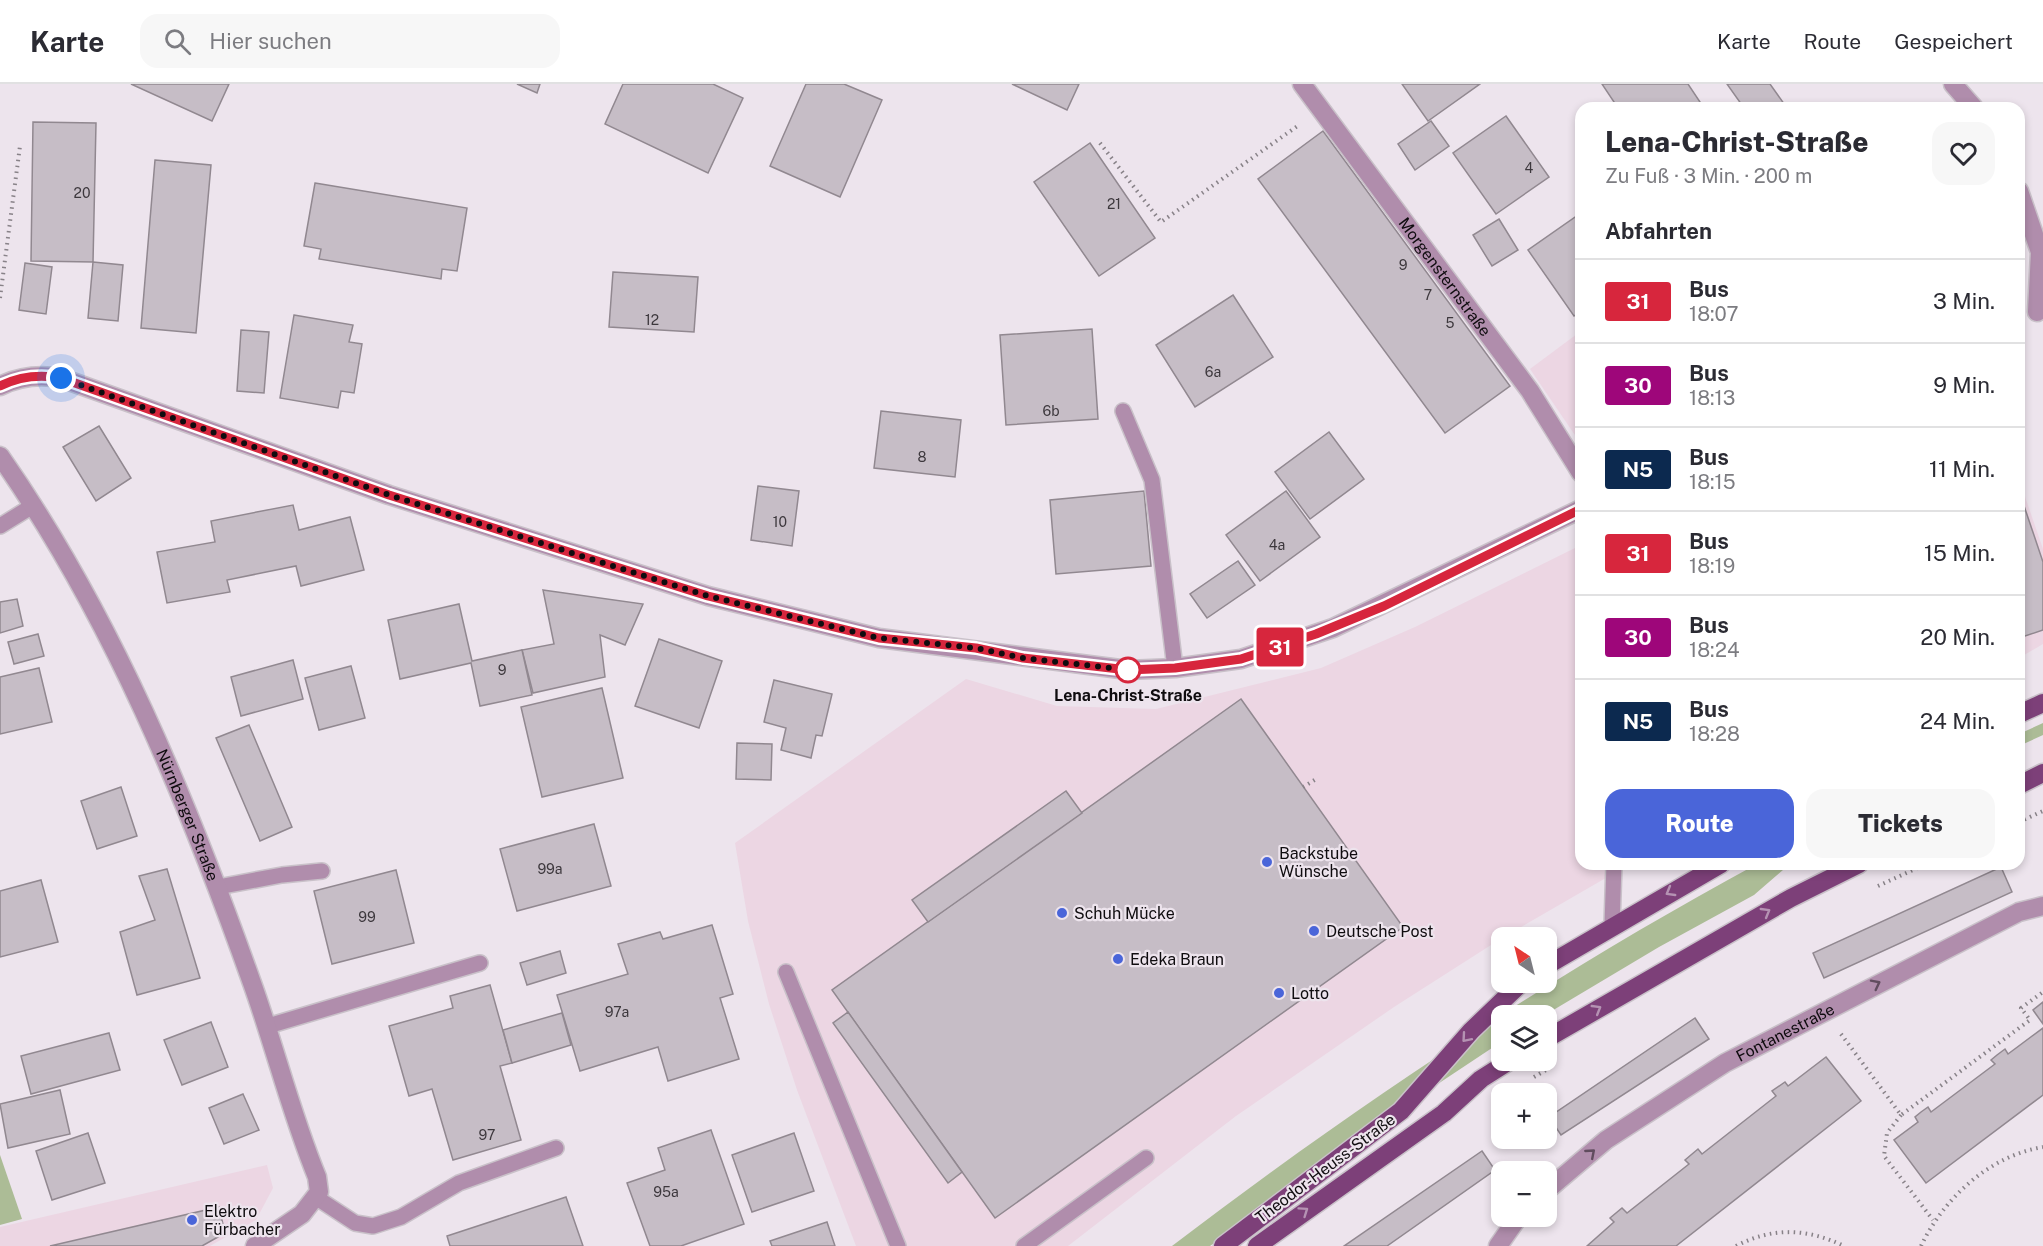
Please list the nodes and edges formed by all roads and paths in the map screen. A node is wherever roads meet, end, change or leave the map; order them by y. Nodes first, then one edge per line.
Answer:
1 (1302, 84) edge
2 (1953, 84) edge
3 (1969, 102) edge
4 (1321, 108) junction
5 (1100, 143) dead end
6 (20, 146) dead end
7 (2025, 208) edge
8 (0, 298) edge
9 (2033, 316) edge
10 (0, 386) edge
11 (1123, 411) dead end
12 (0, 456) edge
13 (1575, 464) edge
14 (34, 505) junction
15 (1575, 512) edge
16 (0, 526) edge
17 (1175, 668) junction
18 (2043, 703) edge
19 (2025, 711) edge
20 (2043, 773) edge
21 (1318, 778) dead end
22 (2025, 782) edge
23 (1303, 787) dead end
24 (2043, 811) edge
25 (2025, 819) edge
26 (1614, 870) edge
27 (1710, 870) edge
28 (1848, 870) edge
29 (322, 871) dead end
30 (218, 887) junction
31 (2043, 906) edge
32 (1612, 925) junction
33 (1557, 959) edge
34 (480, 963) dead end
35 (786, 972) dead end
36 (2043, 992) edge
37 (1511, 993) edge
38 (1823, 1011) junction
39 (268, 1026) junction
40 (1557, 1033) edge
41 (1494, 1071) edge
42 (1900, 1115) junction
43 (556, 1148) dead end
44 (2043, 1148) edge
45 (1146, 1158) dead end
46 (1557, 1182) edge
47 (316, 1198) junction
48 (1934, 1220) junction
49 (1511, 1227) edge
50 (255, 1246) edge
51 (898, 1246) edge
52 (1024, 1246) edge
53 (1223, 1246) edge
54 (1257, 1246) edge
55 (1498, 1246) edge
56 (1736, 1246) edge
57 (1844, 1246) edge
58 (1921, 1246) edge

1 - 4 street, Morgensternstraße
2 - 3 street
4 - 5 path
4 - 13 street, Morgensternstraße
6 - 8 path
7 - 9 street
10 - 17 street
11 - 17 lane
12 - 14 street, Nürnberger Straße
14 - 16 lane
14 - 30 street, Nürnberger Straße
15 - 17 street
18 - 19 main road
20 - 22 main road
21 - 23 path
24 - 25 path
26 - 32 lane
27 -> 32 main road
40 -> 28 main road
29 - 30 lane
30 - 39 street, Nürnberger Straße
38 -> 31 street, Fontanestraße
32 - 33 main road
34 - 39 lane
35 - 51 lane
36 - 42 path
37 -> 53 main road, Theodor-Heuss-Straße
38 - 42 path
46 -> 38 street, Fontanestraße
39 - 47 street, Nürnberger Straße
54 -> 41 main road, Theodor-Heuss-Straße
42 - 48 path
43 - 47 lane
44 - 48 path
45 - 52 lane
47 - 50 street
48 - 58 path
49 - 55 street
56 - 57 path

